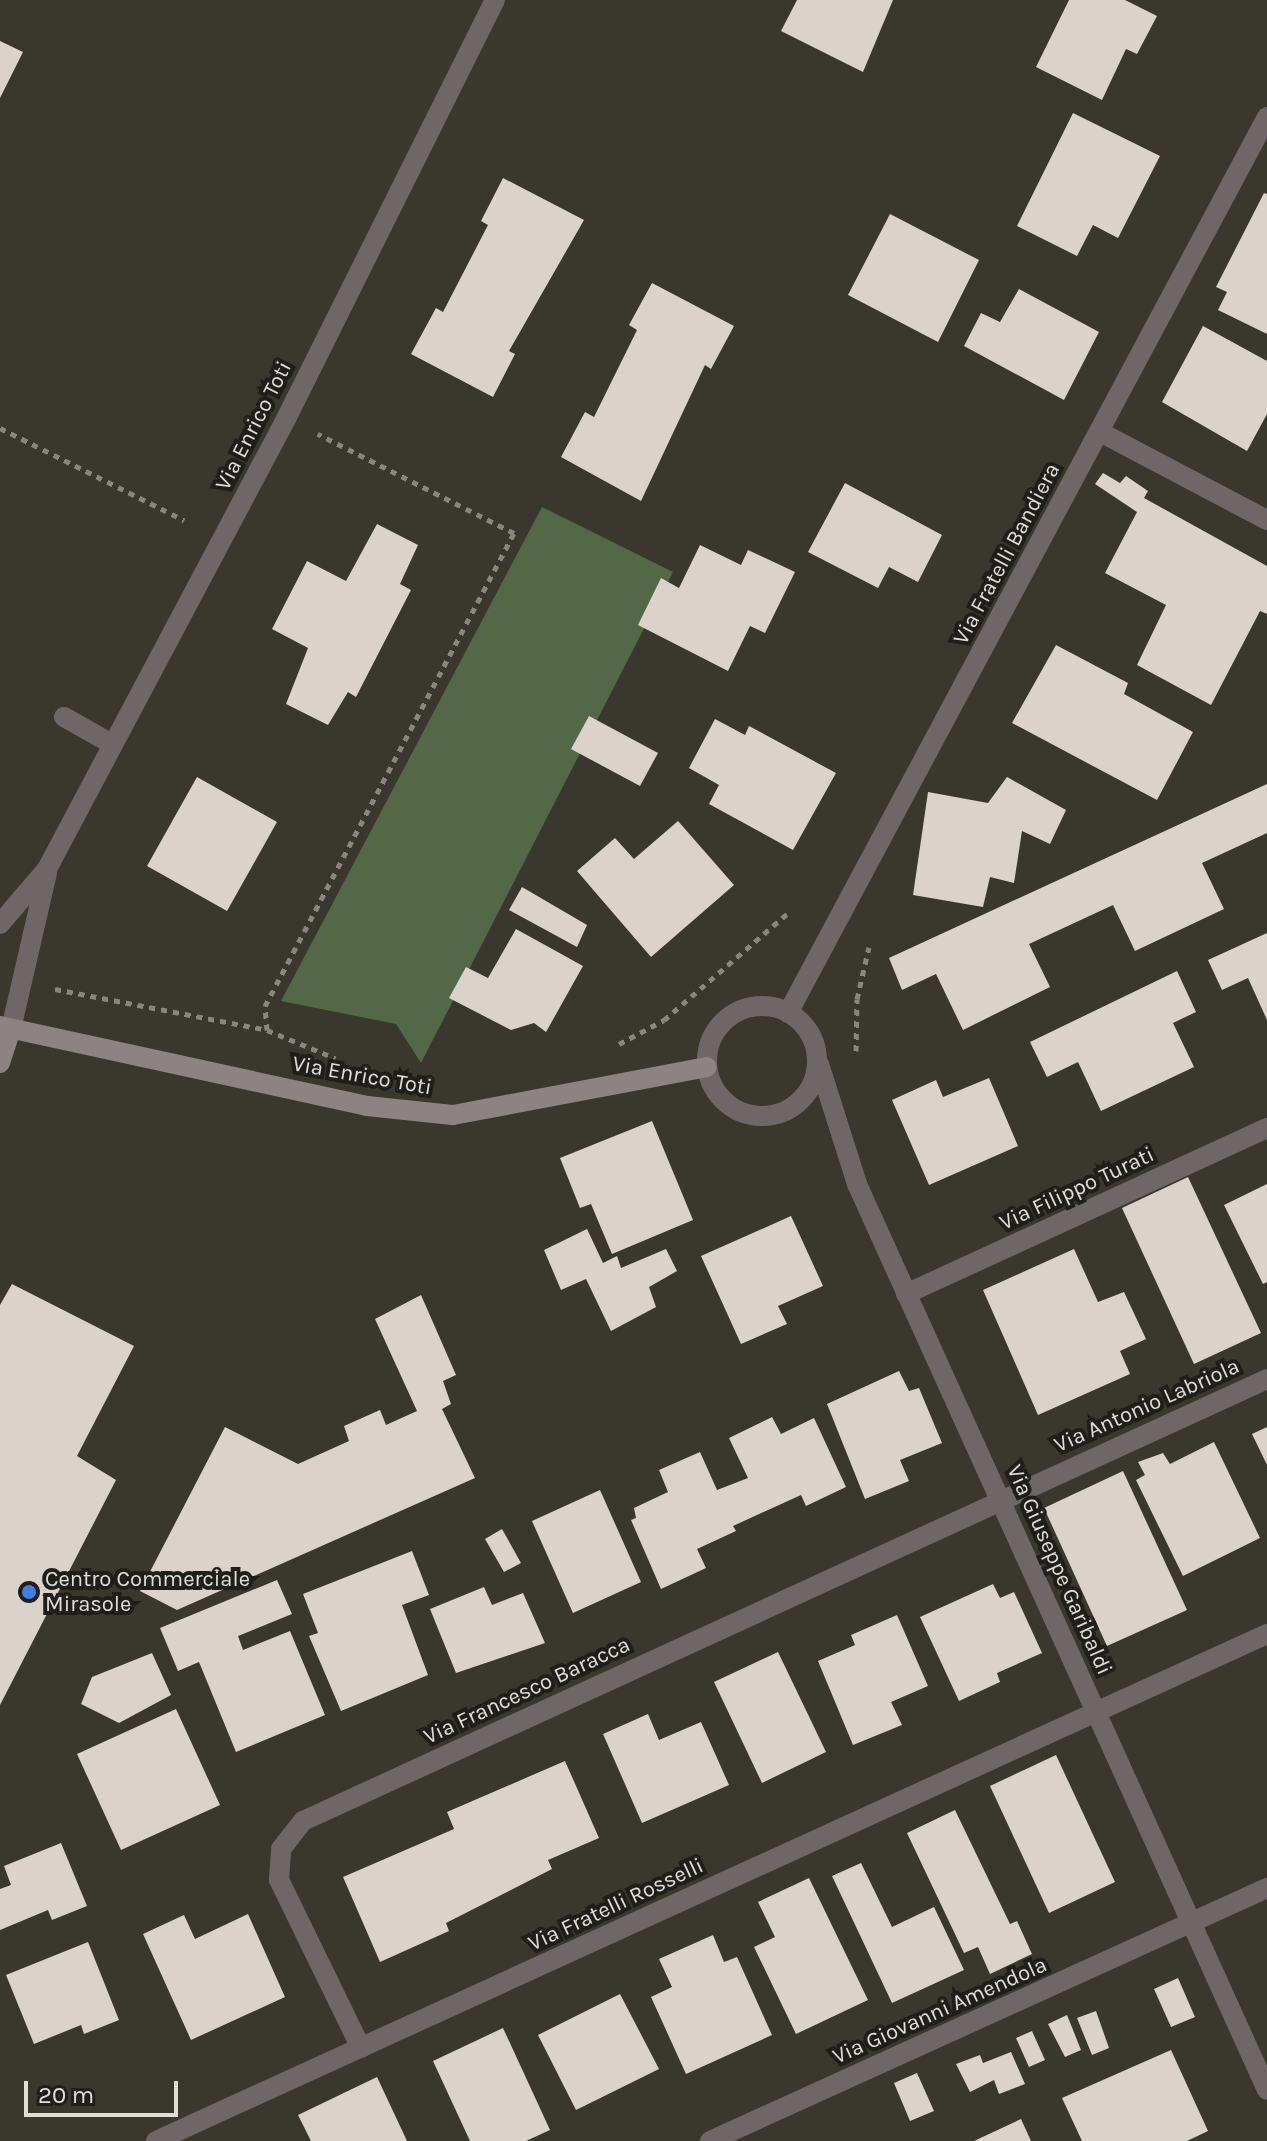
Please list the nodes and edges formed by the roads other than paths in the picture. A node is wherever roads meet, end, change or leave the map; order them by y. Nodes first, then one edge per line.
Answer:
1 (495, 0) edge
2 (1267, 117) edge
3 (1100, 432) junction
4 (1267, 520) edge
5 (64, 717) dead end
6 (112, 744) junction
7 (47, 869) junction
8 (0, 924) edge
9 (788, 1013) junction
10 (5, 1028) edge
11 (0, 1063) edge
12 (819, 1064) junction
13 (706, 1067) junction
14 (1267, 1128) edge
15 (906, 1294) junction
16 (1267, 1379) edge
17 (1002, 1498) junction
18 (1267, 1634) edge
19 (1095, 1713) junction
20 (1267, 1888) edge
21 (1189, 1924) junction
22 (361, 2048) junction
23 (1267, 2090) edge
24 (156, 2141) edge
25 (710, 2141) edge

1 - 6 street, Via Enrico Toti
2 - 3 street, Via Fratelli Bandiera
3 - 4 street
3 - 9 street, Via Fratelli Bandiera
5 - 6 street
6 - 7 street, Via Enrico Toti
7 - 8 street, Via Enrico Toti
7 - 10 street, Via Enrico Toti
9 - 12 street
9 - 13 street
10 - 11 street
10 - 13 street, Via Enrico Toti
12 - 13 street
12 - 15 street, Via Giuseppe Garibaldi
14 - 15 street, Via Filippo Turati
15 - 17 street, Via Giuseppe Garibaldi
16 - 17 street, Via Antonio Labriola
17 - 19 street, Via Giuseppe Garibaldi
17 - 22 street, Via Francesco Baracca
18 - 19 street, Via Fratelli Rosselli
19 - 21 street, Via Giuseppe Garibaldi
19 - 22 street, Via Fratelli Rosselli
20 - 21 street, Via Giovanni Amendola
21 - 23 street, Via Giuseppe Garibaldi
21 - 25 street, Via Giovanni Amendola
22 - 24 street, Via Fratelli Rosselli

